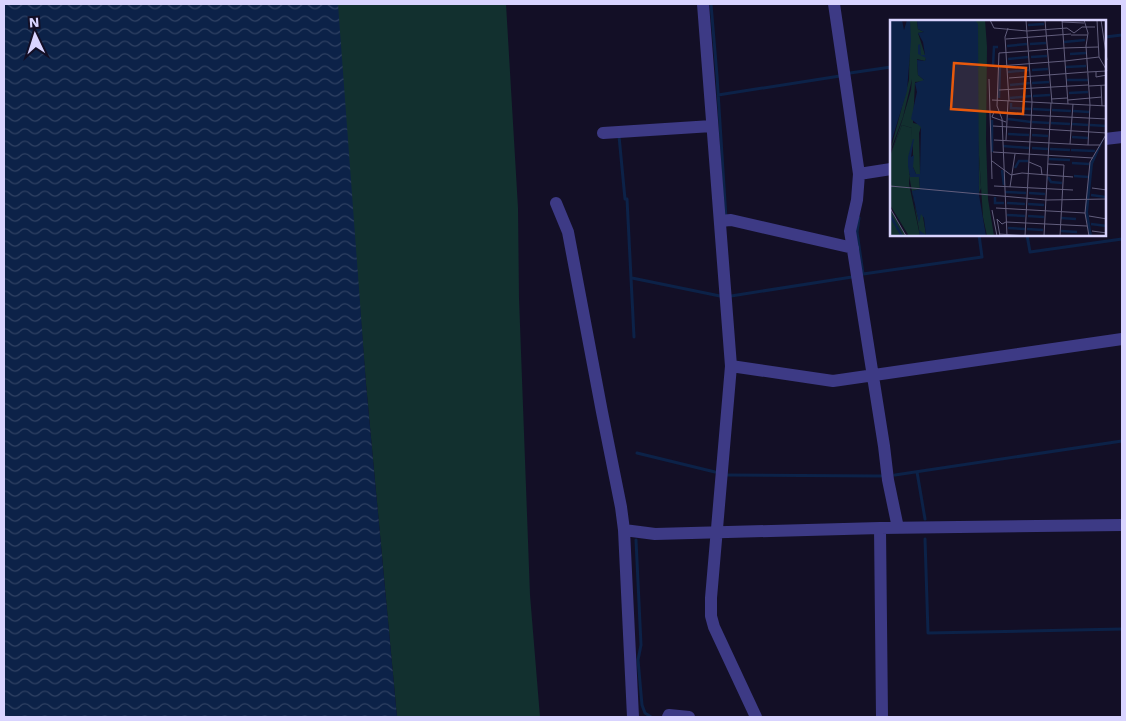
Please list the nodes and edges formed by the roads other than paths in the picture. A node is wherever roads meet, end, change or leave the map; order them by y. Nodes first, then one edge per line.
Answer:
1 (703, 4) edge
2 (834, 4) edge
3 (712, 126) junction
4 (603, 133) dead end
5 (1122, 137) edge
6 (1106, 139) edge
7 (890, 169) edge
8 (859, 174) junction
9 (556, 203) dead end
10 (725, 221) junction
11 (853, 248) junction
12 (1122, 340) edge
13 (734, 367) junction
14 (873, 376) junction
15 (1122, 525) edge
16 (880, 528) junction
17 (898, 528) junction
18 (624, 530) junction
19 (717, 532) junction
20 (633, 717) edge
21 (668, 717) edge
22 (689, 717) edge
23 (756, 717) edge
24 (878, 717) edge
25 (882, 717) edge

1 - 3 street
2 - 8 street
3 - 4 street
3 - 10 street
5 - 6 street
7 - 8 street
8 - 11 street
9 - 18 street
10 - 11 street
10 - 13 street
11 - 14 street
12 - 14 street
13 - 14 street
13 - 19 street
14 - 17 street
15 - 17 street
16 - 17 street
16 - 19 street
16 - 25 street
18 - 19 street
18 - 20 street
19 - 23 street
21 - 22 street
24 - 25 street

